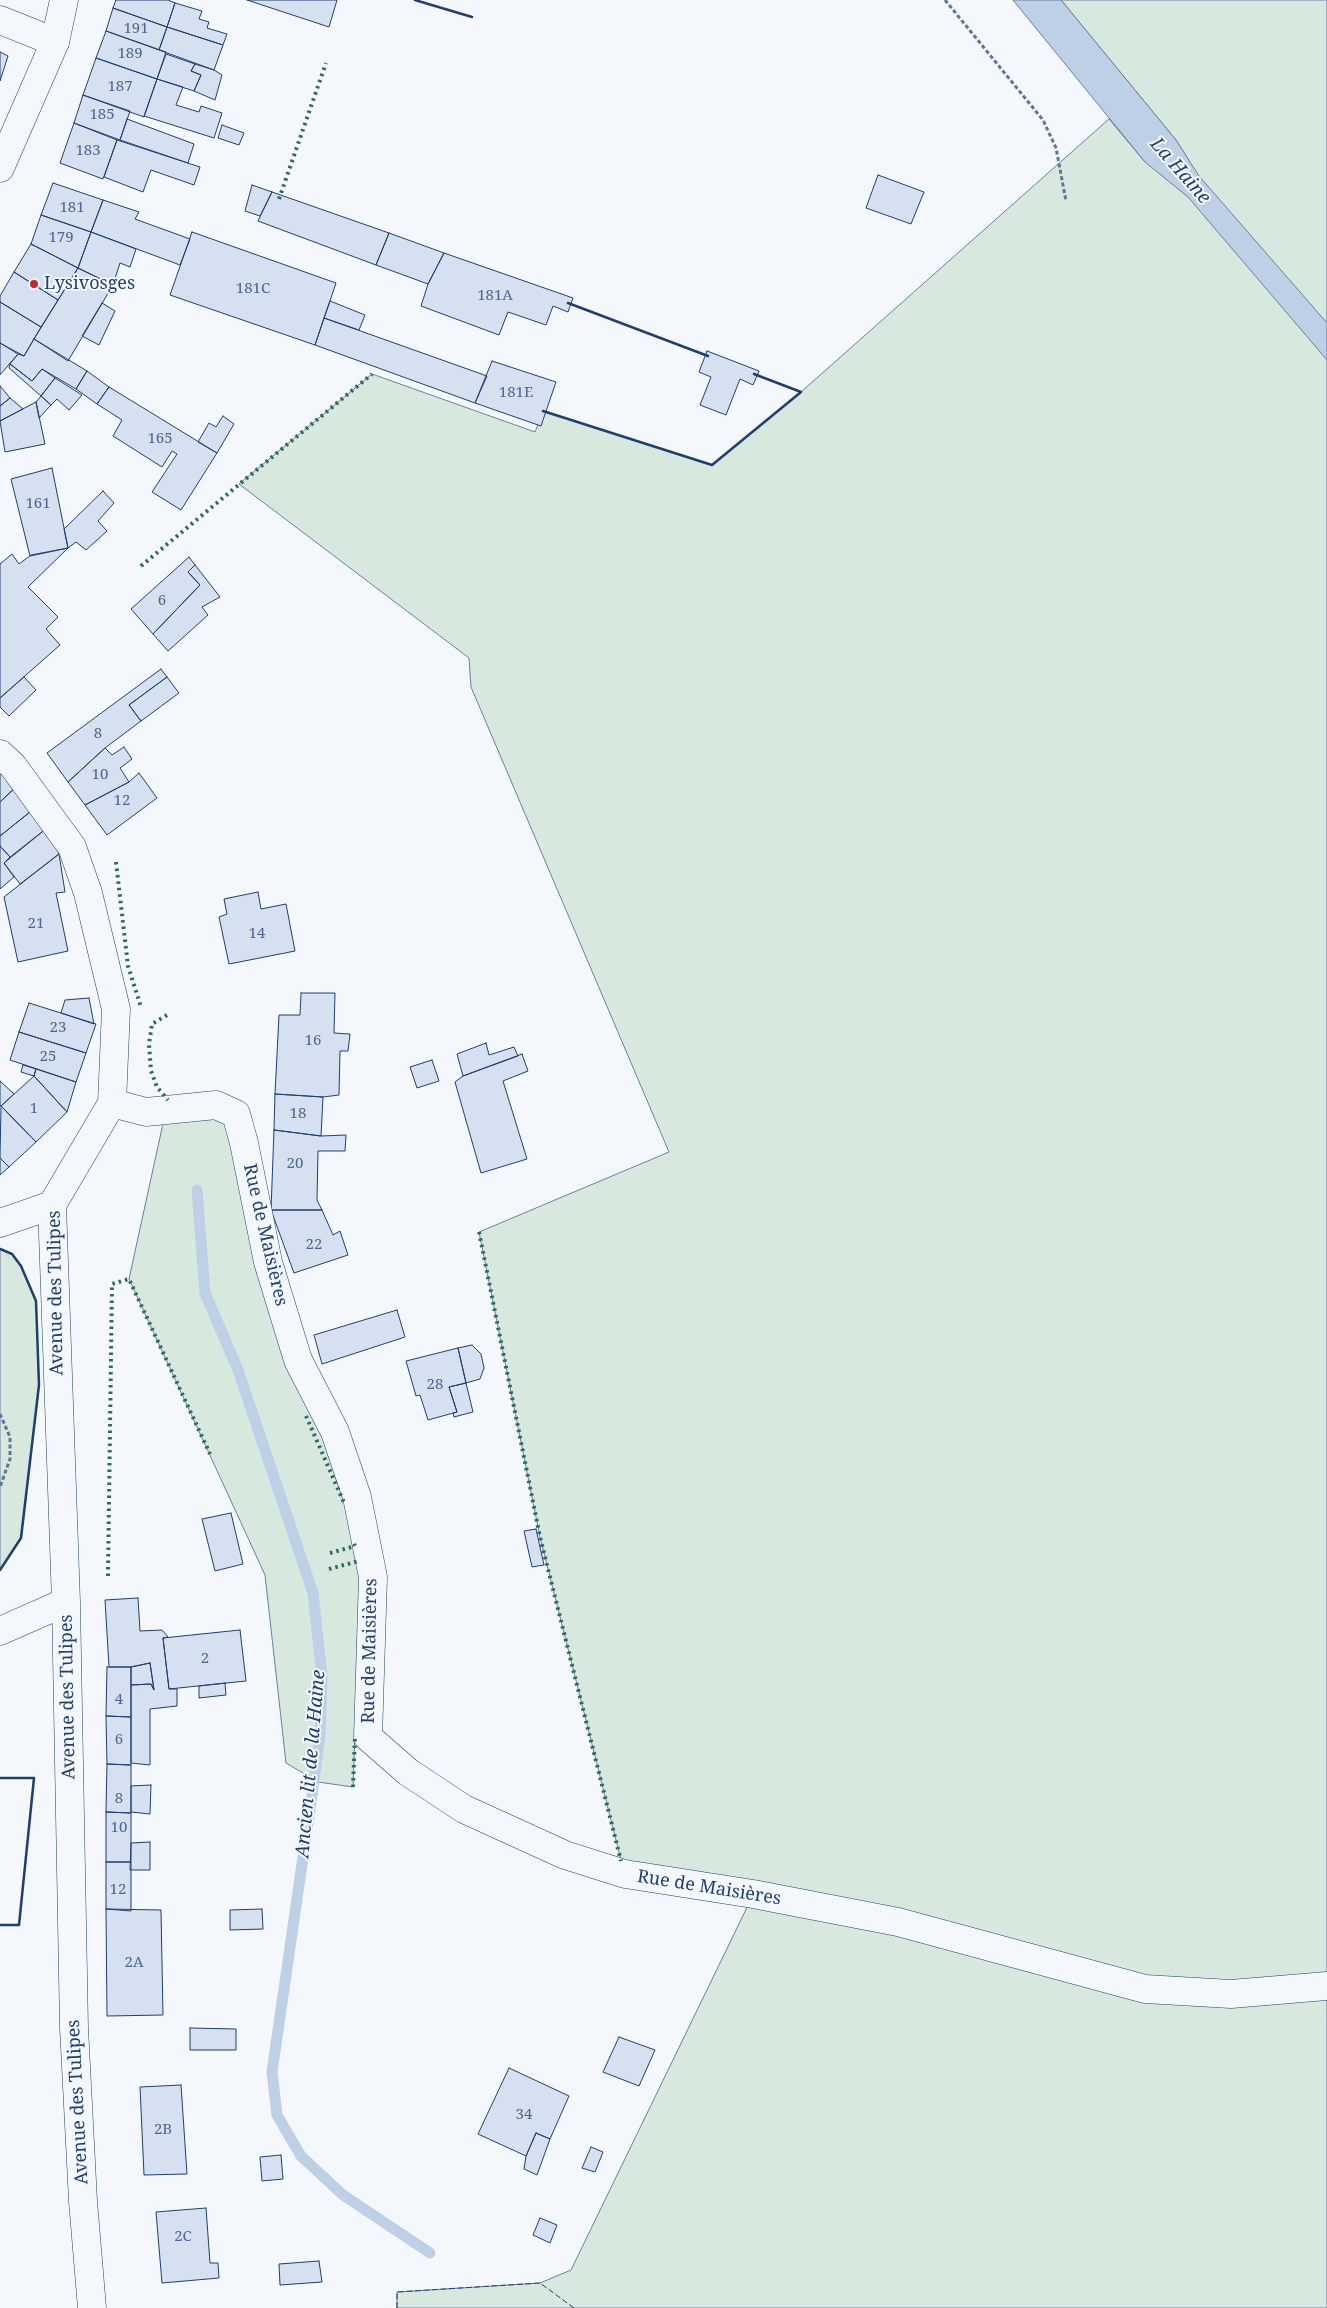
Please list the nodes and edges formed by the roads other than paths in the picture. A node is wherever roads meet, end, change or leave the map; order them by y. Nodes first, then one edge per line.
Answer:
1 (64, 0) edge
2 (0, 20) edge
3 (55, 42) junction
4 (0, 168) edge
5 (0, 754) edge
6 (112, 1102) junction
7 (52, 1205) junction
8 (0, 1223) edge
9 (66, 1602) junction
10 (0, 1631) edge
11 (1327, 1986) edge
12 (92, 2308) edge

1 - 3 street
2 - 3 street
3 - 4 street
5 - 6 street
6 - 7 street, Avenue des Tulipes
6 - 11 street, Rue de Maisières
7 - 8 street
7 - 9 street, Avenue des Tulipes
9 - 10 street
9 - 12 street, Avenue des Tulipes

